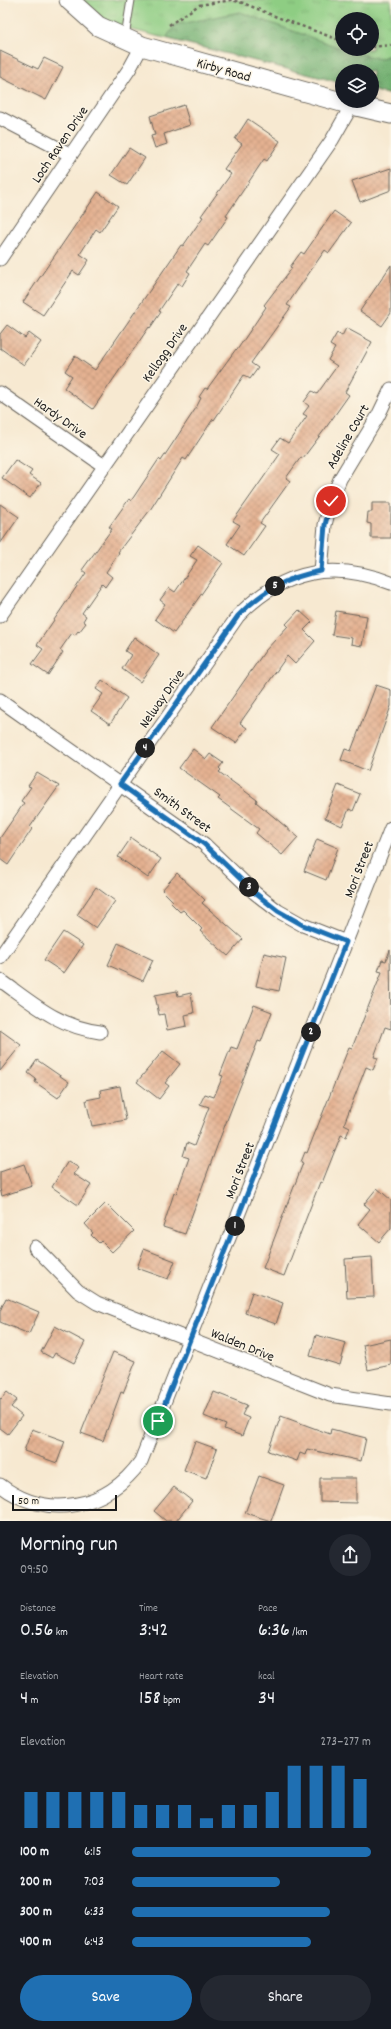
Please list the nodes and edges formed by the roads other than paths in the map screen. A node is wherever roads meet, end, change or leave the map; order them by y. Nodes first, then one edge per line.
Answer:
1 (69, 0) edge
2 (132, 0) edge
3 (133, 43) junction
4 (335, 100) edge
5 (350, 108) edge
6 (365, 108) edge
7 (391, 114) edge
8 (0, 118) edge
9 (71, 155) junction
10 (0, 258) edge
11 (391, 389) edge
12 (0, 393) edge
13 (104, 466) junction
14 (321, 571) junction
15 (391, 584) edge
16 (0, 616) edge
17 (0, 700) edge
18 (120, 784) junction
19 (391, 828) edge
20 (346, 942) junction
21 (0, 957) edge
22 (0, 980) edge
23 (100, 1032) dead end
24 (35, 1247) dead end
25 (190, 1340) junction
26 (391, 1406) edge
27 (0, 1485) edge

1 - 3 main road, Kirby Road
2 - 3 lane
3 - 4 main road, Kirby Road
3 - 9 street, Loch Raven Drive
5 - 13 street, Kellogg Drive
6 - 7 main road, Kirby Road
8 - 9 street
9 - 10 street, Loch Raven Drive
11 - 14 street, Adeline Court
12 - 13 street, Hardy Drive
13 - 16 street, Kellogg Drive
14 - 15 street, Nelway Drive
14 - 18 street, Nelway Drive
17 - 18 street, Smith Street
18 - 20 street, Smith Street
18 - 21 street, Nelway Drive
19 - 20 street, Mori Street
20 - 25 street, Mori Street
22 - 23 street
24 - 25 street, Walden Drive
25 - 26 street, Walden Drive
25 - 27 street, Mori Street

